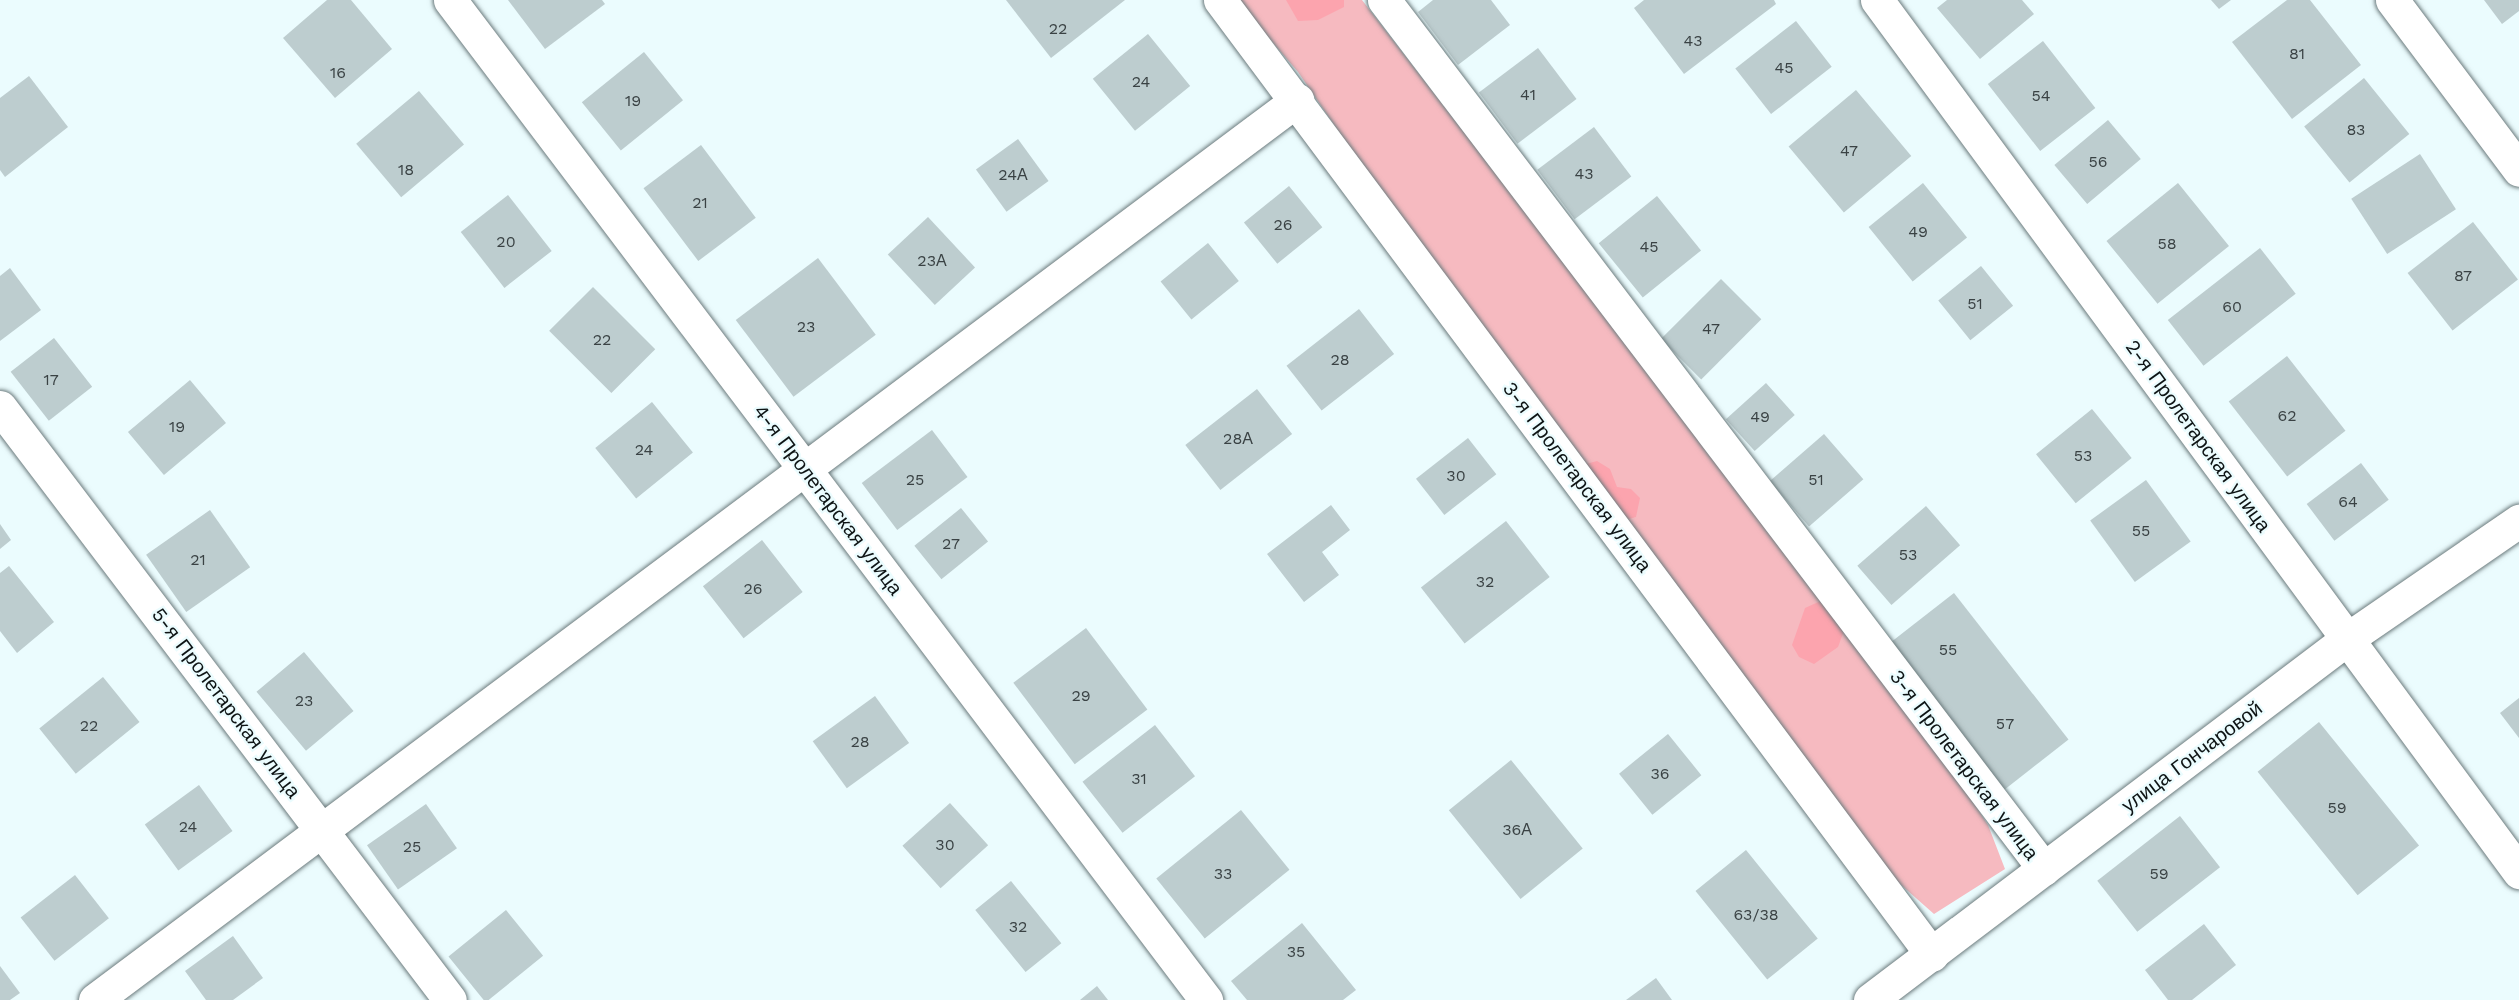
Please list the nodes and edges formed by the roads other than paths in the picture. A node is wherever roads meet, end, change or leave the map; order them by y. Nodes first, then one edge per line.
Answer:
1 (450, 0) edge
2 (1220, 0) edge
3 (1384, 0) edge
4 (1877, 0) edge
5 (2392, 0) edge
6 (1297, 100) junction
7 (2519, 170) edge
8 (0, 407) edge
9 (805, 470) junction
10 (2519, 521) edge
11 (2347, 639) junction
12 (322, 829) junction
13 (2043, 869) junction
14 (2519, 872) edge
15 (1932, 954) junction
16 (95, 1000) edge
17 (450, 1000) edge
18 (1206, 1000) edge
19 (1870, 1000) edge

1 - 9 street, 4-я Пролетарская улица
2 - 6 street, 3-я Пролетарская улица
3 - 13 street, 3-я Пролетарская улица
4 - 11 street, 2-я Пролетарская улица
5 - 7 street
6 - 9 street
6 - 15 street, 3-я Пролетарская улица
8 - 12 street, 5-я Пролетарская улица
9 - 12 street
9 - 18 street, 4-я Пролетарская улица
10 - 11 street, улица Гончаровой
11 - 13 street, улица Гончаровой
11 - 14 street, 2-я Пролетарская улица
12 - 16 street
12 - 17 street, 5-я Пролетарская улица
13 - 15 street, улица Гончаровой
15 - 19 street, улица Гончаровой

